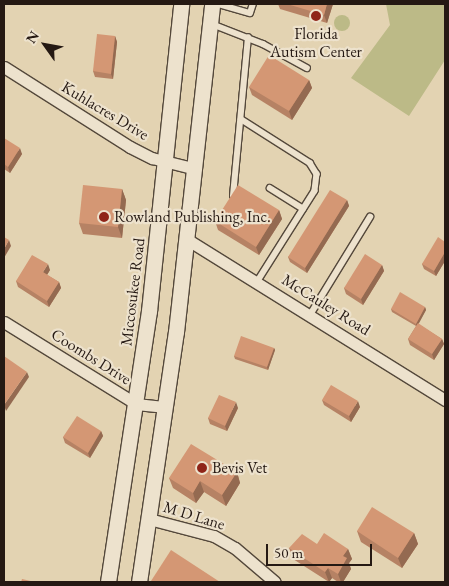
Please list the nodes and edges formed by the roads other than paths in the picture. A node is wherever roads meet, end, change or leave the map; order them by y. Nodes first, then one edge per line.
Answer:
1 (182, 4) edge
2 (212, 4) edge
3 (218, 4) edge
4 (253, 4) edge
5 (210, 23) junction
6 (248, 38) junction
7 (4, 67) edge
8 (307, 68) dead end
9 (241, 119) junction
10 (165, 162) junction
11 (196, 169) junction
12 (270, 188) dead end
13 (233, 196) edge
14 (303, 209) junction
15 (370, 217) dead end
16 (188, 240) junction
17 (258, 282) junction
18 (310, 314) junction
19 (4, 322) edge
20 (445, 400) edge
21 (136, 404) junction
22 (166, 407) junction
23 (149, 519) junction
24 (108, 582) edge
25 (139, 582) edge
26 (275, 582) edge

1 - 10 street, Miccosukee Road
2 - 5 street
3 - 4 lane
5 - 6 lane
5 - 11 street
6 - 8 lane
6 - 9 lane
7 - 10 street, Kuhlacres Drive
9 - 13 lane
9 - 14 lane
10 - 11 street, Kuhlacres Drive
10 - 21 street, Miccosukee Road
11 - 16 street
12 - 14 lane
14 - 17 lane
15 - 18 lane
16 - 17 street, McCauley Road
16 - 22 street
17 - 18 street, McCauley Road
18 - 20 street, McCauley Road
19 - 21 street, Coombs Drive
21 - 22 street, Coombs Drive
21 - 24 street, Miccosukee Road
22 - 23 street
23 - 25 street
23 - 26 street, M D Lane

